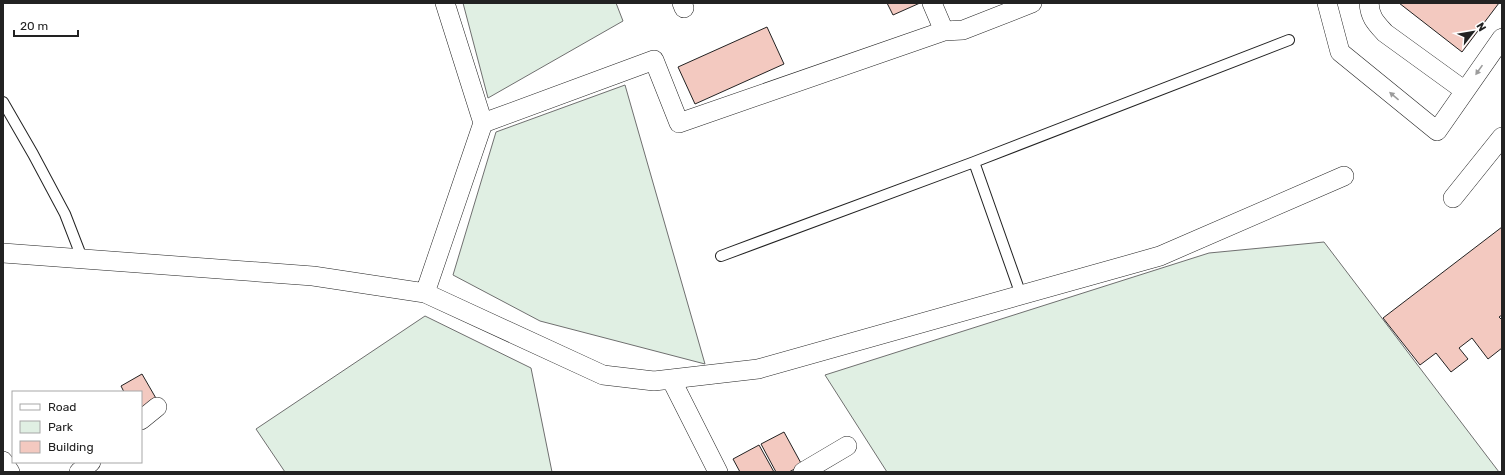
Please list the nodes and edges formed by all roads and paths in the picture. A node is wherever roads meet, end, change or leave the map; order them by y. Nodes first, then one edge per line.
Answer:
1 (445, 3) edge
2 (932, 3) edge
3 (1032, 3) edge
4 (1327, 3) edge
5 (1369, 3) edge
6 (944, 31) junction
7 (1502, 38) edge
8 (1289, 40) dead end
9 (1465, 91) junction
10 (3, 102) edge
11 (483, 123) junction
12 (1502, 137) edge
13 (974, 162) junction
14 (1344, 176) dead end
15 (1453, 198) dead end
16 (3, 253) edge
17 (721, 256) dead end
18 (82, 258) junction
19 (425, 293) junction
20 (1021, 295) junction
21 (671, 379) junction
22 (157, 407) dead end
23 (142, 419) edge
24 (847, 446) dead end
25 (3, 461) edge
26 (90, 463) edge
27 (10, 472) edge
28 (79, 472) edge
29 (718, 472) edge
30 (803, 472) edge

1 - 11 street
2 - 6 street
3 - 6 street
9 -> 4 street
5 - 9 street
6 - 11 street
7 -> 9 street
8 - 13 lane
10 - 18 lane
11 - 19 street
12 - 15 street
13 - 17 lane
13 - 20 lane
14 - 20 street
16 - 18 street
18 - 19 street
19 - 21 street
20 - 21 street
21 - 29 street
22 - 23 street
24 - 30 street
25 - 27 street
26 - 28 street

